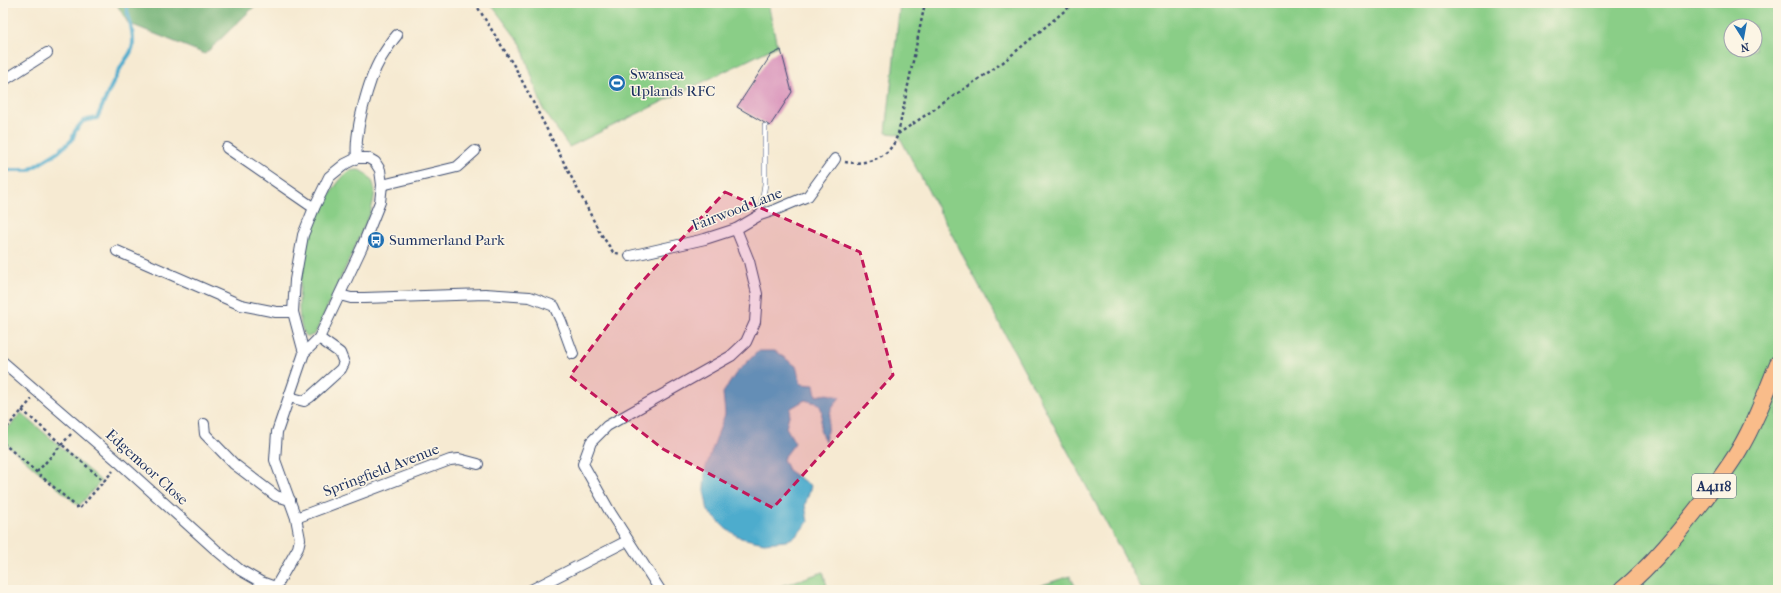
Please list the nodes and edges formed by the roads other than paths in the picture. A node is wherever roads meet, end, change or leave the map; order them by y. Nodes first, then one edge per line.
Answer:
1 (397, 35) dead end
2 (47, 53) dead end
3 (3, 81) edge
4 (765, 126) dead end
5 (227, 148) dead end
6 (475, 151) dead end
7 (358, 158) junction
8 (835, 159) road end
9 (382, 185) junction
10 (314, 208) junction
11 (760, 215) junction
12 (736, 229) junction
13 (117, 251) dead end
14 (630, 256) road end
15 (340, 295) junction
16 (293, 312) junction
17 (319, 338) junction
18 (304, 353) junction
19 (573, 354) dead end
20 (3, 362) edge
21 (1778, 363) edge
22 (289, 397) junction
23 (204, 424) dead end
24 (478, 464) dead end
25 (290, 500) junction
26 (296, 518) junction
27 (627, 541) junction
28 (275, 589) edge
29 (531, 590) edge
30 (660, 590) edge
31 (1622, 590) edge

1 - 7 street
2 - 3 street
4 - 11 lane
5 - 10 street
6 - 9 street
7 - 9 street
7 - 10 street
8 - 11 street, Fairwood Lane
9 - 15 street
10 - 16 street
11 - 12 street, Fairwood Lane
12 - 14 street, Fairwood Lane
12 - 27 street
13 - 16 street
15 - 17 street
15 - 19 street
16 - 18 street
17 - 18 street
17 - 22 street
18 - 22 street
20 - 28 street, Edgemoor Close
21 - 31 main road, A4118
22 - 25 street
23 - 25 street
24 - 26 street, Springfield Avenue
25 - 26 street
26 - 28 street
27 - 29 street
27 - 30 street

